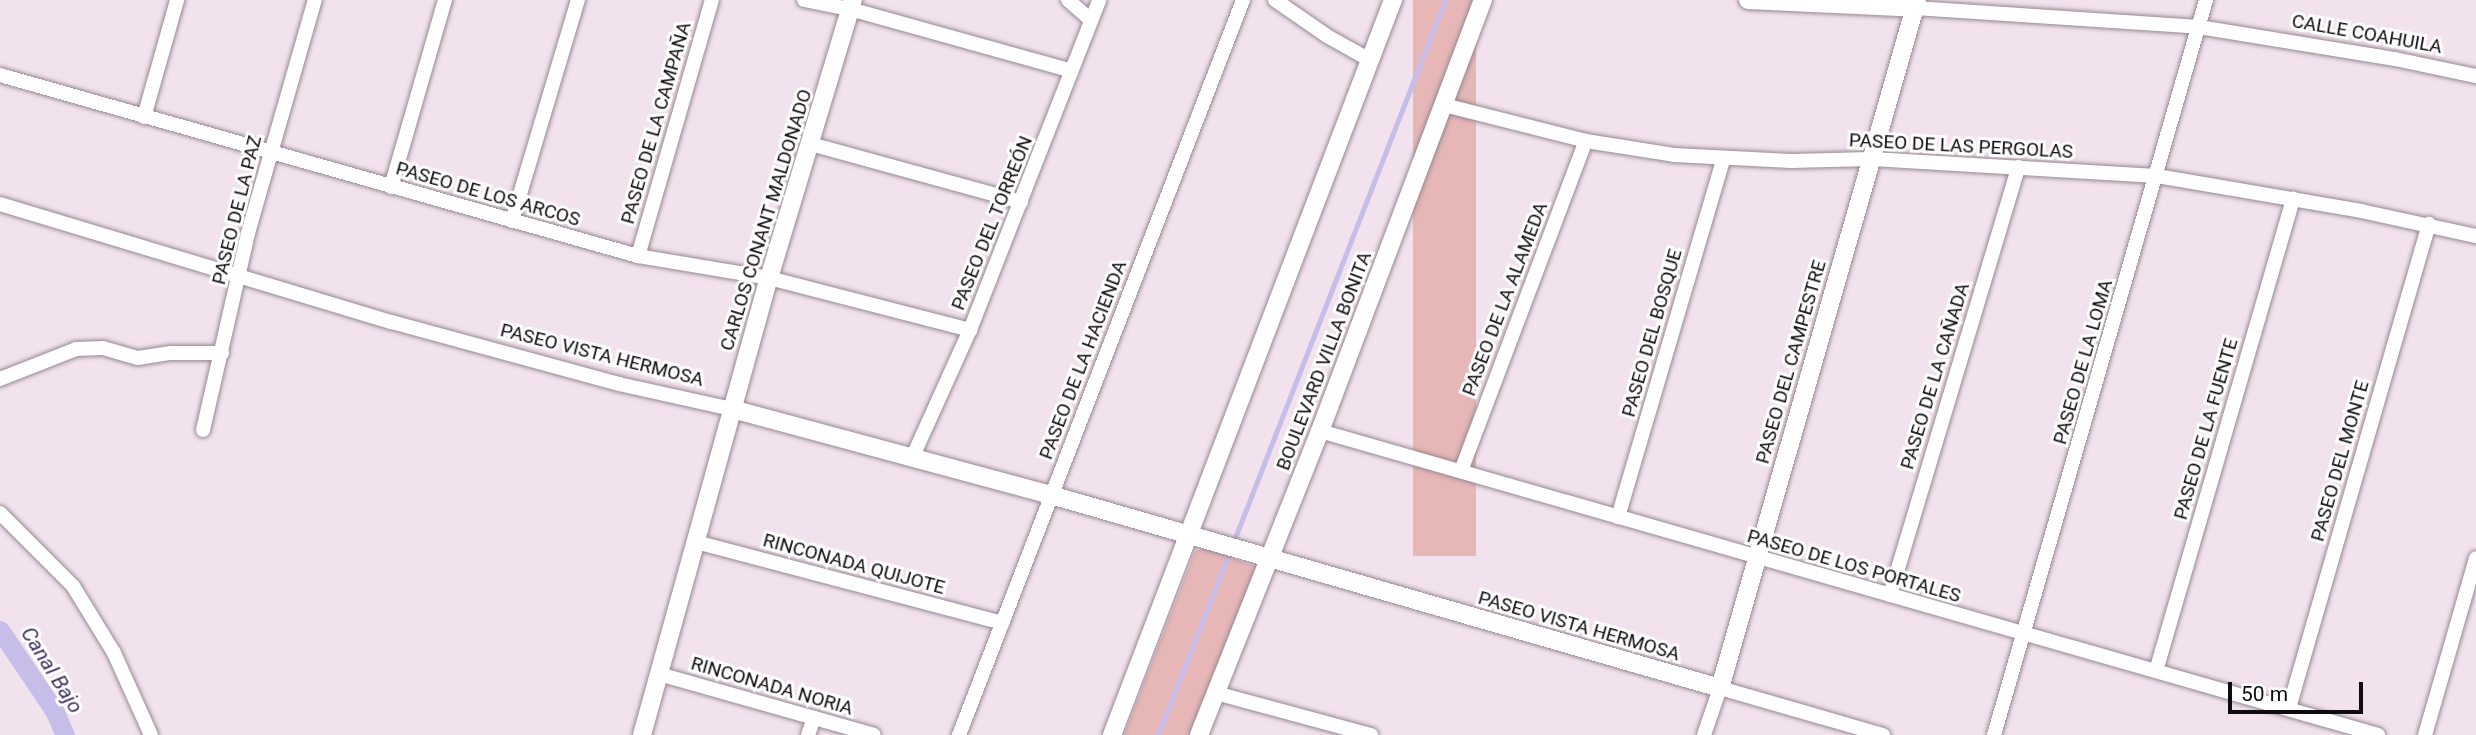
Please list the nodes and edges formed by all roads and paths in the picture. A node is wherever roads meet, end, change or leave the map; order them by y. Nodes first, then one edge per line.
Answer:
1 (177, 0) edge
2 (314, 0) edge
3 (445, 0) edge
4 (578, 0) edge
5 (712, 0) edge
6 (804, 0) edge
7 (1068, 0) edge
8 (1099, 0) edge
9 (1243, 0) edge
10 (1275, 0) edge
11 (1393, 0) edge
12 (1483, 0) edge
13 (1748, 0) edge
14 (2206, 0) edge
15 (1916, 4) edge
16 (851, 5) edge
17 (1091, 20) junction
18 (2199, 27) junction
19 (1370, 60) junction
20 (1072, 71) junction
21 (0, 75) edge
22 (2476, 76) edge
23 (1444, 106) junction
24 (145, 117) junction
25 (1586, 141) junction
26 (811, 144) junction
27 (270, 153) junction
28 (1871, 159) junction
29 (1723, 160) junction
30 (2018, 167) junction
31 (2157, 176) junction
32 (391, 187) junction
33 (2292, 198) junction
34 (1021, 202) junction
35 (0, 204) edge
36 (512, 221) junction
37 (2429, 224) junction
38 (2476, 236) edge
39 (638, 256) junction
40 (240, 274) junction
41 (769, 278) junction
42 (970, 330) junction
43 (222, 354) junction
44 (0, 379) edge
45 (732, 409) junction
46 (204, 430) dead end
47 (1320, 431) junction
48 (912, 456) junction
49 (1461, 471) junction
50 (1051, 495) junction
51 (0, 513) edge
52 (1618, 517) junction
53 (1193, 537) junction
54 (696, 542) junction
55 (2476, 558) edge
56 (1266, 559) junction
57 (1757, 559) junction
58 (1889, 595) junction
59 (1002, 623) junction
60 (2024, 635) junction
61 (2156, 671) junction
62 (659, 674) junction
63 (1720, 688) junction
64 (1216, 693) junction
65 (2289, 708) junction
66 (814, 718) junction
67 (1353, 733) edge
68 (151, 735) edge
69 (642, 735) edge
70 (808, 735) edge
71 (874, 735) edge
72 (959, 735) edge
73 (1112, 735) edge
74 (1199, 735) edge
75 (1371, 735) edge
76 (1704, 735) edge
77 (1883, 735) edge
78 (1994, 735) edge
79 (2378, 735) edge
80 (2424, 735) edge

1 - 24 street
2 - 27 street, PASEO DE LA PAZ
3 - 32 street
4 - 36 street
5 - 39 street, PASEO DE LA CAMPAÑA
6 - 16 street
7 - 17 street
8 - 17 street, PASEO DEL TORREÓN
9 - 50 street, PASEO DE LA HACIENDA
10 - 19 street
11 - 19 street
12 - 23 street, BOULEVARD VILLA BONITA
13 - 15 street, CALLE COAHUILA
14 - 18 street, PASEO DE LA LOMA
15 - 18 street, CALLE COAHUILA
15 - 28 street, PASEO DEL CAMPESTRE
16 - 20 street
16 - 26 street, CARLOS CONANT MALDONADO
17 - 20 street, PASEO DEL TORREÓN
18 - 22 street, CALLE COAHUILA
18 - 31 street, PASEO DE LA LOMA
19 - 53 street
20 - 34 street, PASEO DEL TORREÓN
21 - 24 street, PASEO DE LOS ARCOS
23 - 25 street, PASEO DE LAS PERGOLAS
23 - 47 street, BOULEVARD VILLA BONITA
24 - 27 street, PASEO DE LOS ARCOS
25 - 29 street, PASEO DE LAS PERGOLAS
25 - 49 street, PASEO DE LA ALAMEDA
26 - 34 street
26 - 41 street, CARLOS CONANT MALDONADO
27 - 32 street, PASEO DE LOS ARCOS
27 - 40 street, PASEO DE LA PAZ
28 - 29 street, PASEO DE LAS PERGOLAS
28 - 30 street, PASEO DE LAS PERGOLAS
28 - 57 street, PASEO DEL CAMPESTRE
29 - 52 street, PASEO DEL BOSQUE
30 - 31 street, PASEO DE LAS PERGOLAS
30 - 58 street, PASEO DE LA CAÑADA
31 - 33 street, PASEO DE LAS PERGOLAS
31 - 60 street, PASEO DE LA LOMA
32 - 36 street, PASEO DE LOS ARCOS
33 - 37 street, PASEO DE LAS PERGOLAS
33 - 61 street, PASEO DE LA FUENTE
34 - 42 street, PASEO DEL TORREÓN
35 - 40 street, PASEO VISTA HERMOSA
36 - 39 street, PASEO DE LOS ARCOS
37 - 38 street, PASEO DE LAS PERGOLAS
37 - 65 street, PASEO DEL MONTE
39 - 41 street, PASEO DE LOS ARCOS
40 - 43 street, PASEO DE LA PAZ
40 - 45 street, PASEO VISTA HERMOSA
41 - 42 street, PASEO DE LOS ARCOS
41 - 45 street, CARLOS CONANT MALDONADO
42 - 48 street, PASEO DEL TORREÓN
43 - 44 street
43 - 46 street, PASEO DE LA PAZ
45 - 48 street, PASEO VISTA HERMOSA
45 - 54 street, CARLOS CONANT MALDONADO
47 - 49 street, PASEO DE LOS PORTALES
47 - 56 street, BOULEVARD VILLA BONITA
48 - 50 street, PASEO VISTA HERMOSA
49 - 52 street, PASEO DE LOS PORTALES
50 - 53 street, PASEO VISTA HERMOSA
50 - 59 street, PASEO DE LA HACIENDA
51 - 68 street
52 - 57 street, PASEO DE LOS PORTALES
53 - 56 street, PASEO VISTA HERMOSA
53 - 73 street
54 - 59 street, RINCONADA QUIJOTE
54 - 62 street, CARLOS CONANT MALDONADO
55 - 80 street
56 - 63 street, PASEO VISTA HERMOSA
56 - 64 street, BOULEVARD VILLA BONITA
57 - 58 street, PASEO DE LOS PORTALES
57 - 63 street, PASEO DEL CAMPESTRE
58 - 60 street, PASEO DE LOS PORTALES
59 - 72 street, PASEO DE LA HACIENDA
60 - 61 street, PASEO DE LOS PORTALES
60 - 78 street, PASEO DE LA LOMA
61 - 65 street, PASEO DE LOS PORTALES
62 - 66 street, RINCONADA NORIA
62 - 69 street, CARLOS CONANT MALDONADO
63 - 76 street, PASEO DEL CAMPESTRE
63 - 77 street, PASEO VISTA HERMOSA
64 - 67 street
64 - 74 street, BOULEVARD VILLA BONITA
65 - 79 street, PASEO DE LOS PORTALES
66 - 70 street
66 - 71 street, RINCONADA NORIA
67 - 75 street

